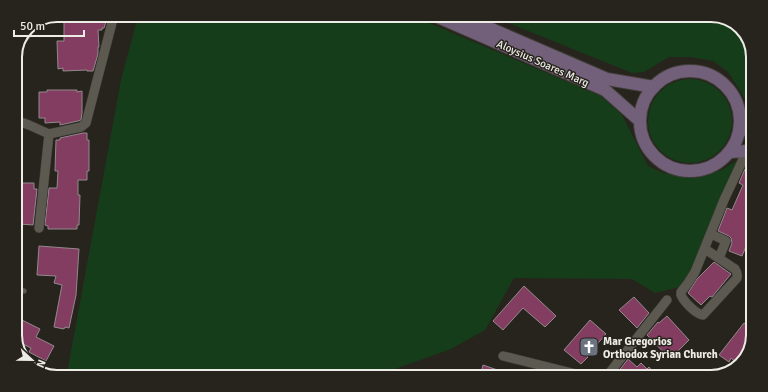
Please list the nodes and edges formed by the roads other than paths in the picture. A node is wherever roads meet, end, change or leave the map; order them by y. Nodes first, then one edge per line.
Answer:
1 (112, 22) edge
2 (452, 22) edge
3 (475, 22) edge
4 (654, 86) junction
5 (640, 121) junction
6 (22, 122) edge
7 (740, 122) junction
8 (746, 128) edge
9 (49, 134) junction
10 (746, 149) edge
11 (730, 152) junction
12 (746, 156) edge
13 (39, 228) dead end
14 (711, 234) junction
15 (705, 249) junction
16 (719, 258) junction
17 (667, 300) dead end
18 (502, 356) dead end
19 (559, 370) edge
20 (613, 370) edge

1 - 9 street
2 - 5 main road, Aloysius Soares Marg
3 - 4 main road, Aloysius Soares Marg
4 - 5 main road
4 - 7 main road
5 - 11 main road
6 - 9 street
7 - 8 main road
7 - 11 main road
9 - 13 street
10 - 11 main road
12 - 14 street
14 - 15 street
14 - 16 street
15 - 16 street
15 - 16 street
17 - 20 street
18 - 19 street

